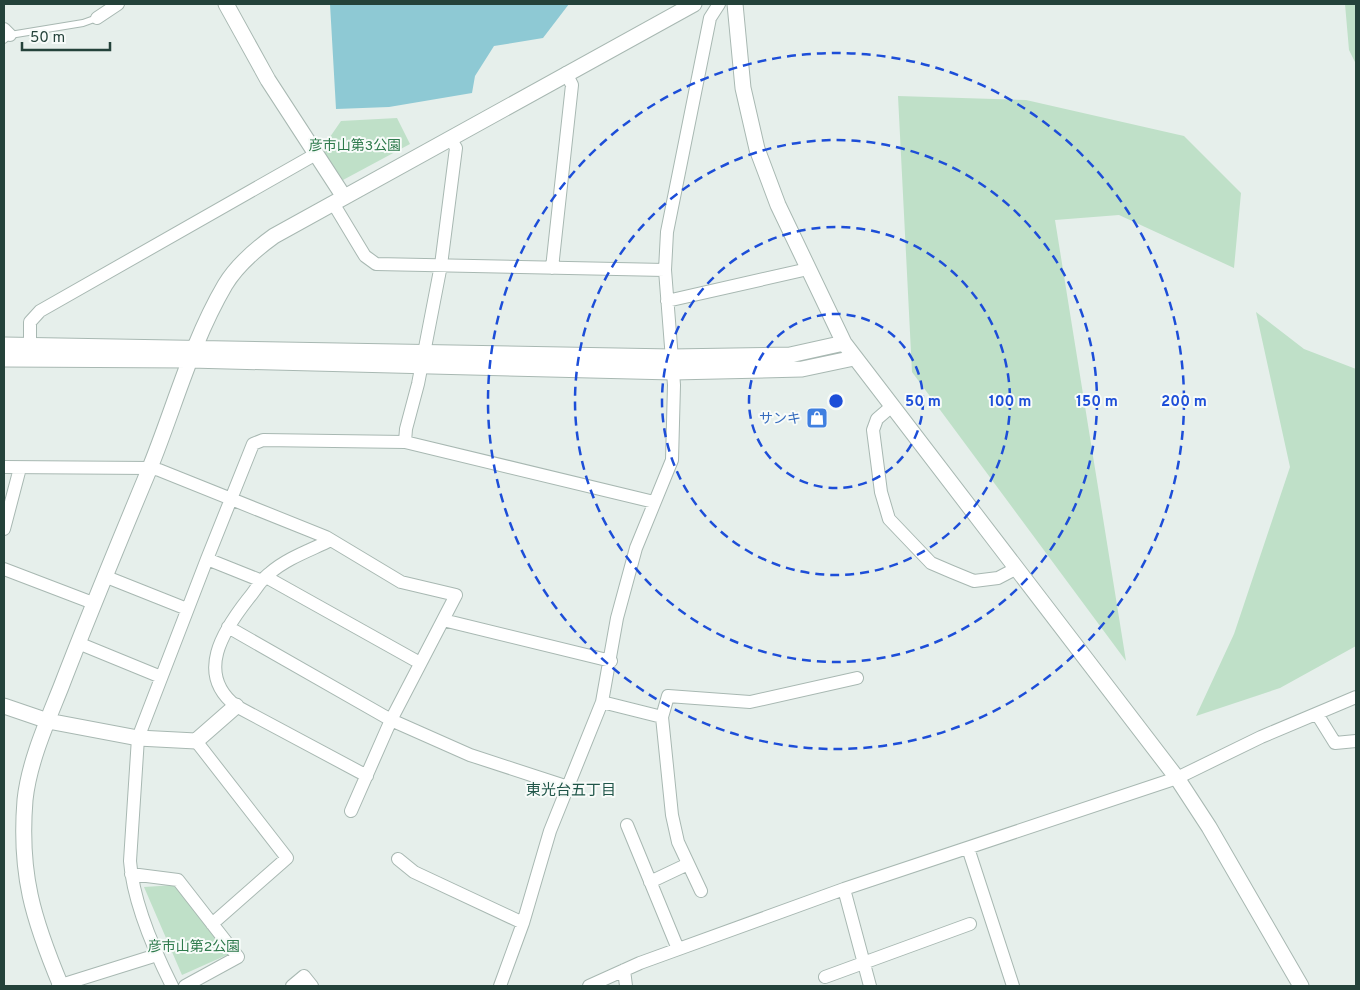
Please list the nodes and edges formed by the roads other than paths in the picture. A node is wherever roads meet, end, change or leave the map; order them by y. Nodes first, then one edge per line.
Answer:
1 (118, 4) edge
2 (226, 4) edge
3 (694, 4) edge
4 (719, 4) edge
5 (736, 4) edge
6 (97, 18) joint
7 (6, 35) edge
8 (566, 73) junction
9 (450, 138) junction
10 (316, 154) junction
11 (338, 200) junction
12 (441, 265) junction
13 (552, 268) junction
14 (808, 269) junction
15 (665, 270) junction
16 (667, 302) junction
17 (844, 343) junction
18 (4, 346) edge
19 (30, 346) junction
20 (192, 354) junction
21 (854, 358) junction
22 (4, 359) edge
23 (422, 360) junction
24 (673, 364) junction
25 (892, 406) junction
26 (406, 442) junction
27 (4, 467) edge
28 (20, 468) junction
29 (150, 468) junction
30 (231, 498) junction
31 (654, 502) junction
32 (4, 529) edge
33 (331, 540) junction
34 (207, 558) junction
35 (1017, 568) junction
36 (4, 569) edge
37 (104, 576) junction
38 (264, 579) junction
39 (94, 603) junction
40 (187, 609) junction
41 (443, 620) junction
42 (228, 627) junction
43 (78, 643) junction
44 (611, 661) junction
45 (420, 664) junction
46 (161, 677) junction
47 (857, 678) dead end
48 (1356, 697) edge
49 (602, 702) junction
50 (4, 706) edge
51 (236, 706) junction
52 (1317, 714) junction
53 (662, 717) junction
54 (391, 720) junction
55 (48, 721) junction
56 (138, 738) junction
57 (196, 740) junction
58 (1356, 741) edge
59 (367, 776) junction
60 (1177, 778) junction
61 (568, 787) junction
62 (351, 811) dead end
63 (627, 825) dead end
64 (968, 848) junction
65 (398, 859) dead end
66 (688, 864) junction
67 (131, 874) junction
68 (650, 882) junction
69 (844, 889) junction
70 (701, 891) dead end
71 (523, 923) junction
72 (212, 924) junction
73 (970, 924) dead end
74 (678, 949) junction
75 (157, 955) junction
76 (862, 965) junction
77 (624, 970) junction
78 (825, 977) dead end
79 (60, 986) edge
80 (172, 986) edge
81 (185, 986) edge
82 (292, 986) edge
83 (312, 986) edge
84 (500, 986) edge
85 (589, 986) edge
86 (626, 986) edge
87 (870, 986) edge
88 (1013, 986) edge
89 (1302, 986) edge

1 - 6 street
2 - 10 street
3 - 8 street
4 - 15 street
5 - 14 street
6 - 7 lane
8 - 9 street
8 - 13 street
9 - 11 street
9 - 12 street
10 - 11 street
10 - 19 street
11 - 12 street
11 - 20 street
12 - 13 street
12 - 23 street
13 - 15 street
14 - 16 street
14 - 17 street
15 - 16 street
16 - 24 street
17 - 21 street
17 - 24 street
18 - 19 street
19 - 20 street
20 - 22 street
20 - 23 street
20 - 29 street
21 - 24 street
21 - 25 street
23 - 24 street
23 - 26 street
24 - 31 street
25 - 35 street
25 - 35 street
26 - 30 street
26 - 31 street
27 - 28 street
28 - 29 street
28 - 32 street
29 - 30 street
29 - 37 street
30 - 33 street
30 - 34 street
31 - 44 street
33 - 38 street
33 - 41 street
34 - 38 street
34 - 40 street
35 - 60 street
36 - 39 street
37 - 39 street
37 - 40 street
38 - 42 street
38 - 45 street
39 - 43 street
40 - 46 street
41 - 44 street
41 - 45 street
42 - 51 street
42 - 54 street
43 - 46 street
43 - 55 street
44 - 49 street
45 - 54 street
46 - 56 street
47 - 53 street
48 - 52 street
49 - 53 street
49 - 61 street
50 - 55 street
51 - 57 street
51 - 59 street
52 - 58 street
52 - 60 street
53 - 66 street
54 - 59 street
54 - 61 street
55 - 56 street
55 - 79 street
56 - 57 street
56 - 67 street
57 - 72 street
59 - 62 street
60 - 64 street
60 - 89 street
61 - 71 street
63 - 68 street
64 - 69 street
64 - 88 street
65 - 71 street
66 - 68 street
66 - 70 street
67 - 72 street
67 - 75 street
68 - 74 street
69 - 74 street
69 - 76 street
71 - 84 street
72 - 81 street
73 - 76 street
74 - 77 street
75 - 79 street
75 - 80 street
76 - 78 street
76 - 87 street
77 - 85 street
77 - 86 street
82 - 83 street

